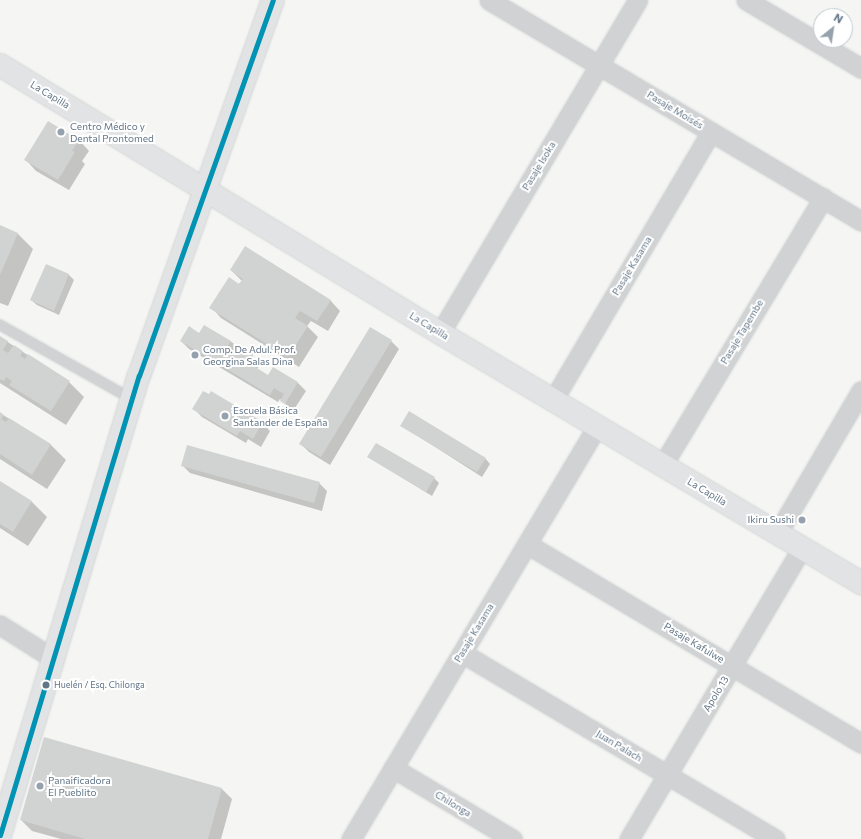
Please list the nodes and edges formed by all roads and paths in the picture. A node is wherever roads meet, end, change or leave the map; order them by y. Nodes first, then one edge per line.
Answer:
1 (273, 0) edge
2 (489, 0) edge
3 (638, 0) edge
4 (746, 0) edge
5 (0, 65) edge
6 (599, 66) junction
7 (861, 68) edge
8 (711, 132) junction
9 (205, 189) junction
10 (823, 198) junction
11 (861, 221) edge
12 (0, 325) edge
13 (440, 333) junction
14 (861, 392) edge
15 (132, 399) junction
16 (553, 400) junction
17 (597, 426) junction
18 (662, 466) junction
19 (777, 534) junction
20 (527, 544) junction
21 (802, 548) junction
22 (861, 583) edge
23 (0, 625) edge
24 (462, 653) junction
25 (54, 659) junction
26 (732, 666) junction
27 (861, 743) edge
28 (393, 768) junction
29 (667, 775) junction
30 (0, 835) edge
31 (351, 839) edge
32 (512, 839) edge
33 (630, 839) edge
34 (775, 839) edge

1 - 9 street
2 - 6 street, Pasaje Moisés
3 - 6 street, Pasaje Isoka
4 - 7 street
5 - 9 street, La Capilla
6 - 8 street, Pasaje Moisés
6 - 13 street, Pasaje Isoka
8 - 10 street, Pasaje Moisés
8 - 16 street, Pasaje Kasama
9 - 13 street, La Capilla
9 - 15 street
10 - 11 street, Pasaje Moisés
10 - 18 street, Pasaje Tapembe
12 - 15 lane
13 - 16 street, La Capilla
14 - 19 street
15 - 25 street
16 - 17 street, La Capilla
17 - 18 street, La Capilla
17 - 20 street, Pasaje Kasama
18 - 19 street, La Capilla
19 - 21 street, La Capilla
20 - 24 street, Pasaje Kasama
20 - 26 street, Pasaje Kafulwe
21 - 22 street, La Capilla
21 - 26 street, Apolo 13
23 - 25 street
24 - 28 street, Pasaje Kasama
24 - 29 street, Juan Palach
25 - 30 street
26 - 27 street, Pasaje Kafulwe
26 - 29 street, Apolo 13
28 - 31 street, Pasaje Kasama
28 - 32 street, Chilonga
29 - 33 street, Apolo 13
29 - 34 street, Juan Palach

